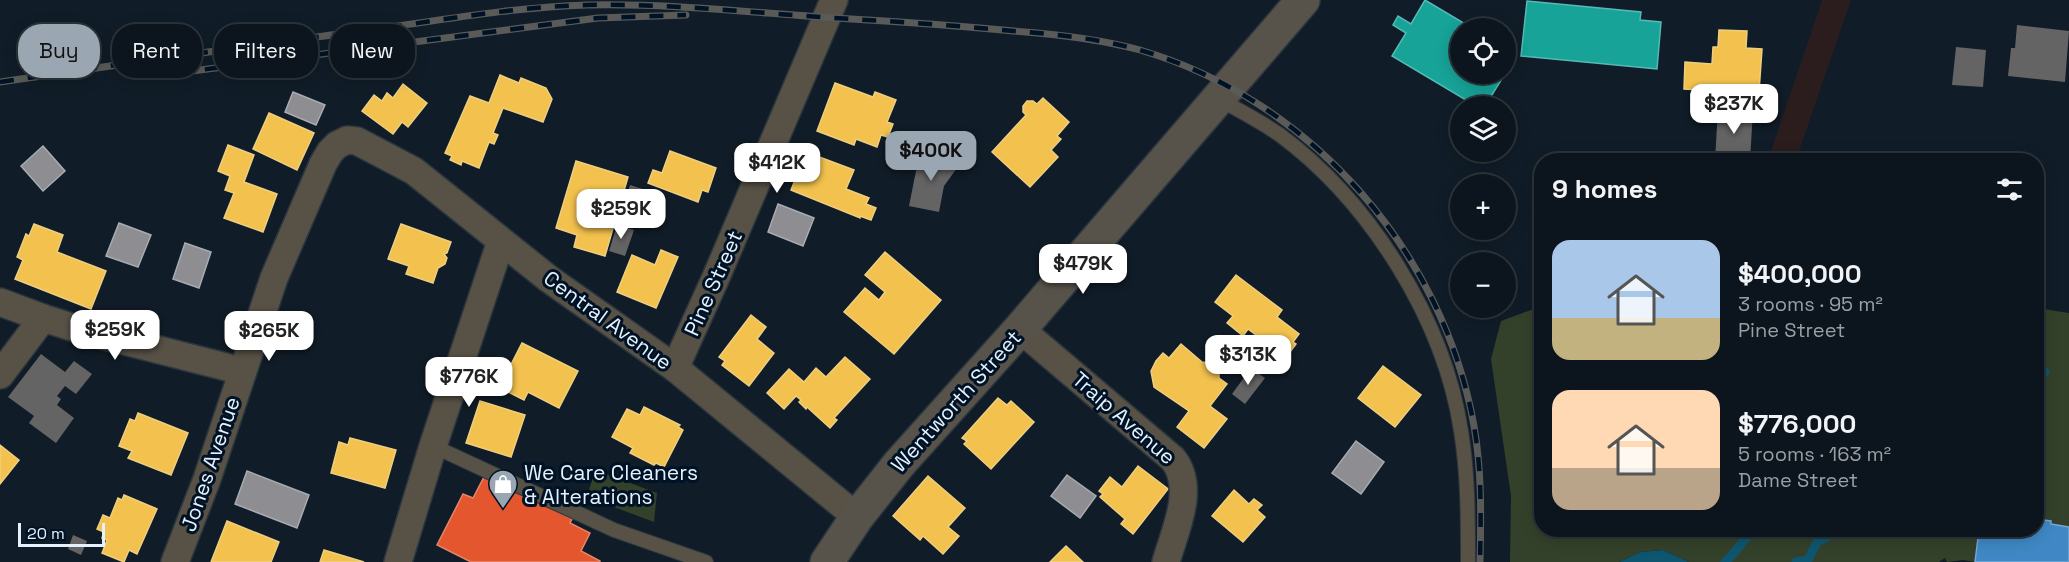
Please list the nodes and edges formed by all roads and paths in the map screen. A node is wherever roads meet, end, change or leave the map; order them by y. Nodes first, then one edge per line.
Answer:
1 (834, 0) edge
2 (1303, 0) edge
3 (1217, 98) junction
4 (347, 140) joint
5 (501, 241) junction
6 (0, 302) edge
7 (43, 318) junction
8 (1020, 329) junction
9 (675, 368) junction
10 (242, 371) junction
11 (0, 375) edge
12 (432, 446) junction
13 (857, 518) junction
14 (830, 561) edge
15 (175, 562) edge
16 (398, 562) edge
17 (706, 562) edge
18 (1166, 562) edge
19 (1468, 562) edge

1 - 9 street, Pine Street
2 - 3 main road, Wentworth Street
3 - 8 main road, Wentworth Street
3 - 19 lane
4 - 5 street, Central Avenue
4 - 10 street, Jones Avenue
5 - 9 street, Central Avenue
5 - 12 street
6 - 7 street
7 - 10 street
7 - 11 street
8 - 13 main road, Wentworth Street
8 - 18 street, Traip Avenue
9 - 13 street, Central Avenue
10 - 15 street, Jones Avenue
12 - 16 street
12 - 17 lane
13 - 14 main road, Wentworth Street

